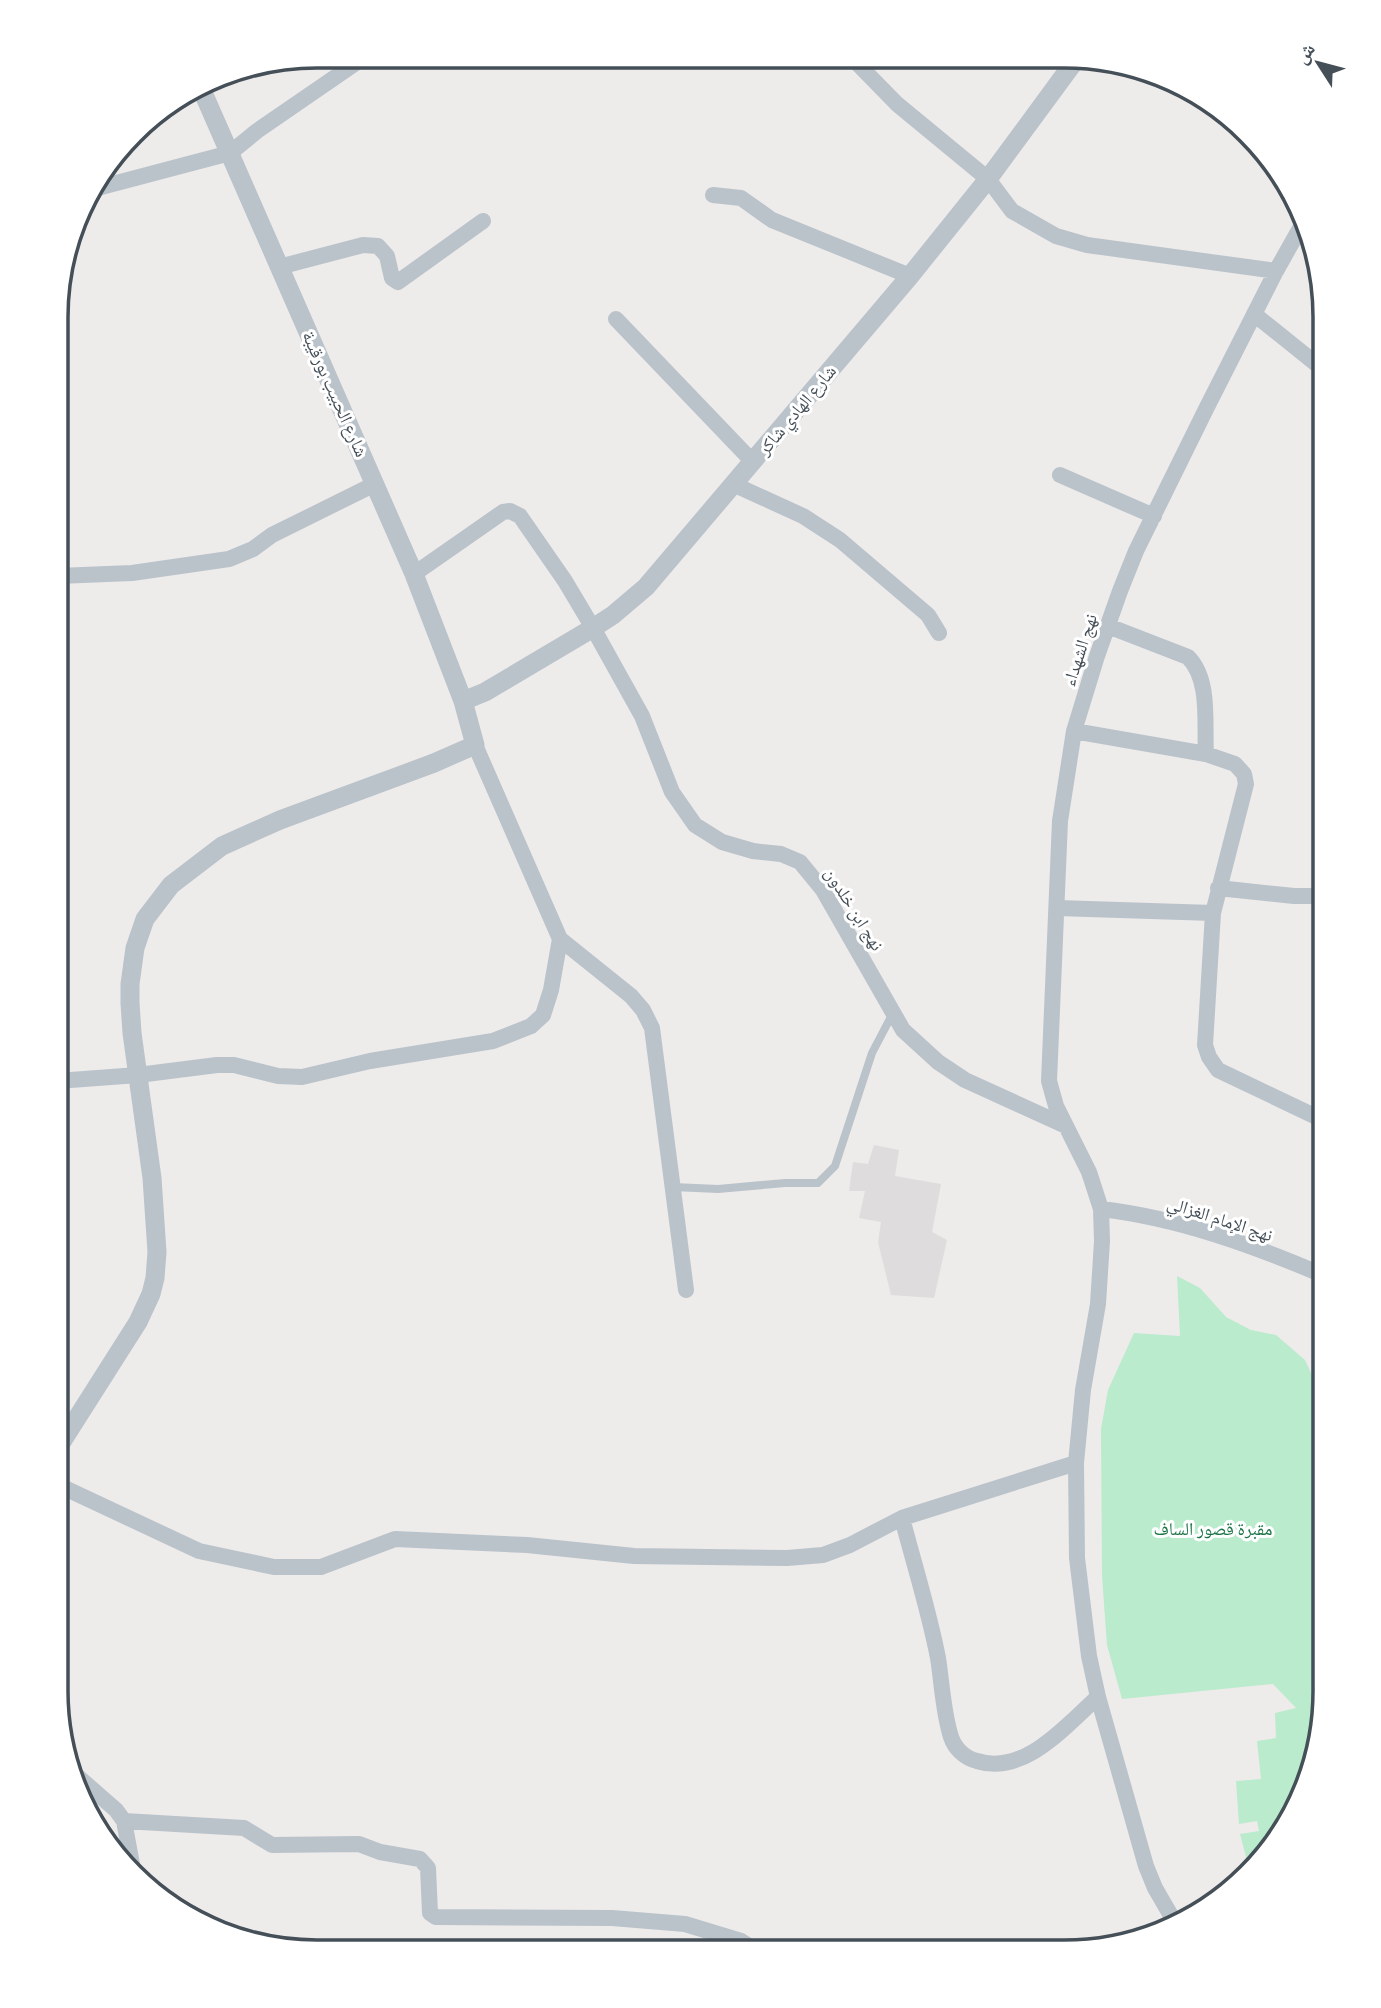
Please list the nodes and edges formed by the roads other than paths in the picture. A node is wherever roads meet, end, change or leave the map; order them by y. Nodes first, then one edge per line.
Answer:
1 (862, 68) edge
2 (1069, 68) edge
3 (347, 69) edge
4 (204, 96) edge
5 (230, 153) junction
6 (988, 179) junction
7 (106, 186) edge
8 (713, 195) dead end
9 (483, 221) dead end
10 (1298, 232) edge
11 (279, 267) junction
12 (1276, 271) junction
13 (909, 276) junction
14 (1254, 314) junction
15 (616, 319) dead end
16 (1313, 362) edge
17 (753, 462) junction
18 (1060, 475) dead end
19 (375, 484) junction
20 (734, 485) junction
21 (1154, 516) junction
22 (414, 574) junction
23 (68, 576) edge
24 (1108, 626) junction
25 (593, 628) junction
26 (939, 633) dead end
27 (463, 701) junction
28 (1074, 732) junction
29 (475, 745) junction
30 (1206, 754) junction
31 (1218, 888) junction
32 (1313, 896) edge
33 (1057, 908) junction
34 (1213, 913) junction
35 (560, 939) junction
36 (893, 1013) junction
37 (138, 1075) junction
38 (68, 1080) edge
39 (1313, 1115) edge
40 (1066, 1126) junction
41 (673, 1187) junction
42 (1101, 1209) junction
43 (1313, 1271) edge
44 (686, 1290) dead end
45 (68, 1432) edge
46 (1076, 1463) junction
47 (68, 1490) edge
48 (902, 1518) junction
49 (1098, 1697) junction
50 (86, 1784) edge
51 (124, 1821) junction
52 (130, 1855) edge
53 (1171, 1915) edge
54 (738, 1940) edge

1 - 6 street
2 - 6 street, شارع الهادي شاكر
3 - 5 street
4 - 5 street, شارع الحبيب بورقيبة
5 - 7 street
5 - 11 street, شارع الحبيب بورقيبة
6 - 12 street
6 - 13 street, شارع الهادي شاكر
8 - 13 street
9 - 11 street
10 - 12 street, نهج الشهداء
11 - 19 street, شارع الحبيب بورقيبة
12 - 14 street, نهج الشهداء
13 - 17 street, شارع الهادي شاكر
14 - 16 street
14 - 21 street, نهج الشهداء
15 - 17 street
17 - 20 street, شارع الهادي شاكر
18 - 21 street
19 - 22 street, شارع الحبيب بورقيبة
19 - 23 street
20 - 25 street, شارع الهادي شاكر
20 - 26 street
21 - 24 street, نهج الشهداء
22 - 25 street, نهج ابن خلدون
22 - 27 street, شارع الحبيب بورقيبة
24 - 28 street, نهج الشهداء
24 - 30 street
25 - 27 street, شارع الهادي شاكر
25 - 36 street, نهج ابن خلدون
27 - 29 street, شارع الحبيب بورقيبة
28 - 30 street
28 - 33 street, نهج الشهداء
29 - 35 street
29 - 37 street
30 - 31 street
31 - 32 street
31 - 34 street
33 - 34 street
33 - 40 street, نهج الشهداء
34 - 39 street
35 - 37 street
35 - 41 street
36 - 40 street, نهج ابن خلدون
36 - 41 lane
37 - 38 street
37 - 45 street
40 - 42 street, نهج الشهداء
41 - 44 street
42 - 43 street, نهج الإمام الغزالي
42 - 46 street, نهج الشهداء
46 - 48 street
46 - 49 street, نهج الشهداء
47 - 48 street
48 - 49 street
49 - 53 street, نهج الشهداء
50 - 51 street
51 - 52 street
51 - 54 street

